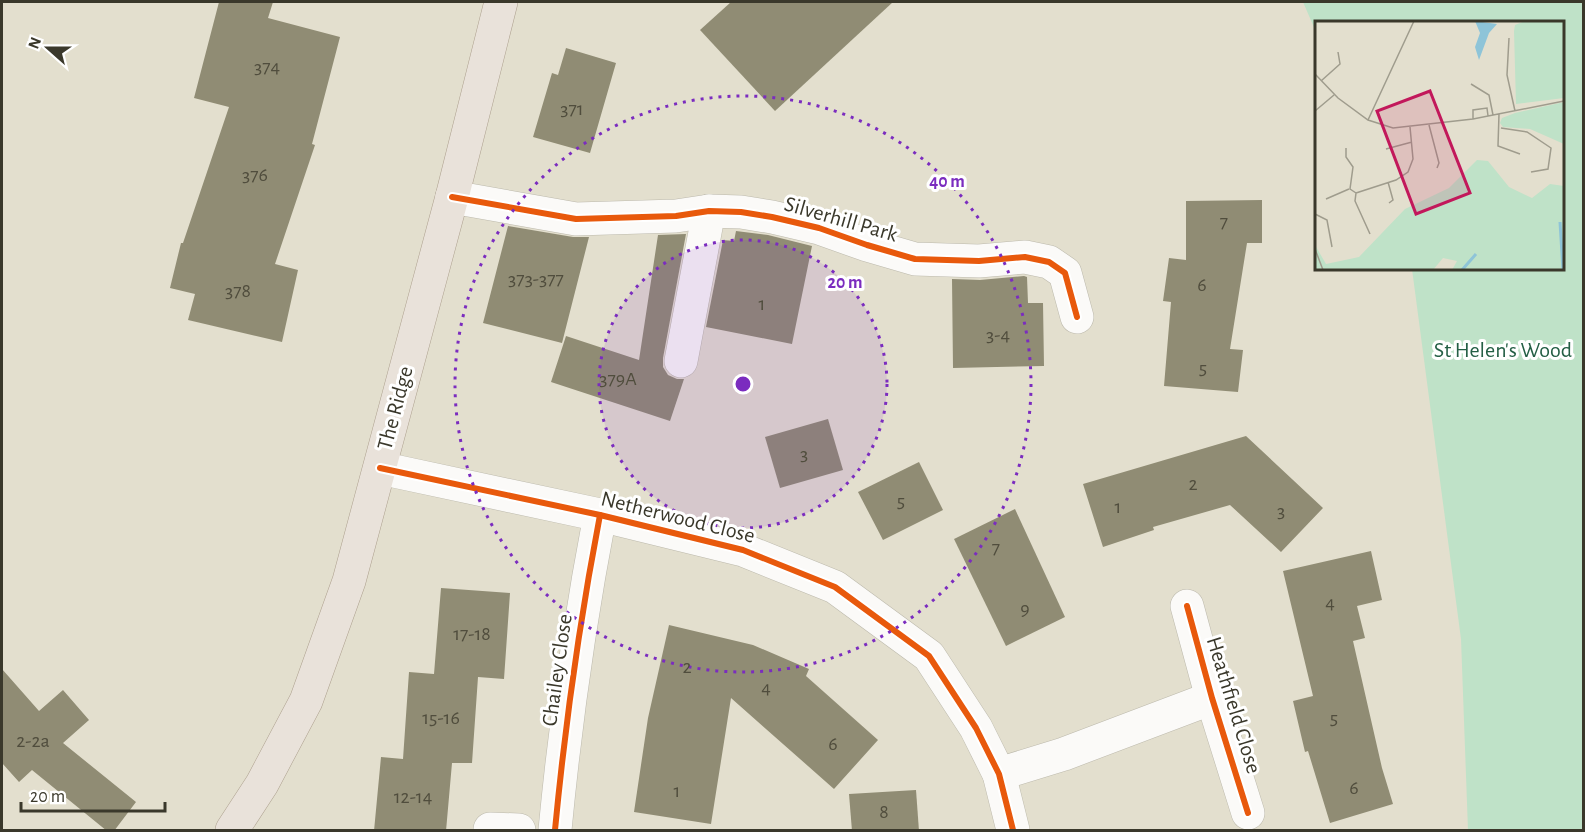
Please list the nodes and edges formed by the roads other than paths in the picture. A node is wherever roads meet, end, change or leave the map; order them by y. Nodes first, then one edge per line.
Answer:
1 (501, 2) edge
2 (452, 197) junction
3 (709, 211) junction
4 (1077, 317) dead end
5 (681, 361) dead end
6 (380, 468) junction
7 (600, 515) junction
8 (1187, 606) dead end
9 (1212, 698) junction
10 (999, 774) junction
11 (1248, 813) dead end
12 (232, 831) edge
13 (555, 831) edge
14 (1013, 831) edge

1 - 2 main road, The Ridge
2 - 3 street, Silverhill Park
2 - 6 main road, The Ridge
3 - 4 street, Silverhill Park
3 - 5 street
6 - 7 street, Netherwood Close
6 - 12 main road, The Ridge
7 - 10 street, Netherwood Close
7 - 13 street, Chailey Close
8 - 9 street, Heathfield Close
9 - 10 street, Heathfield Close
9 - 11 street, Heathfield Close
10 - 14 street, Netherwood Close

